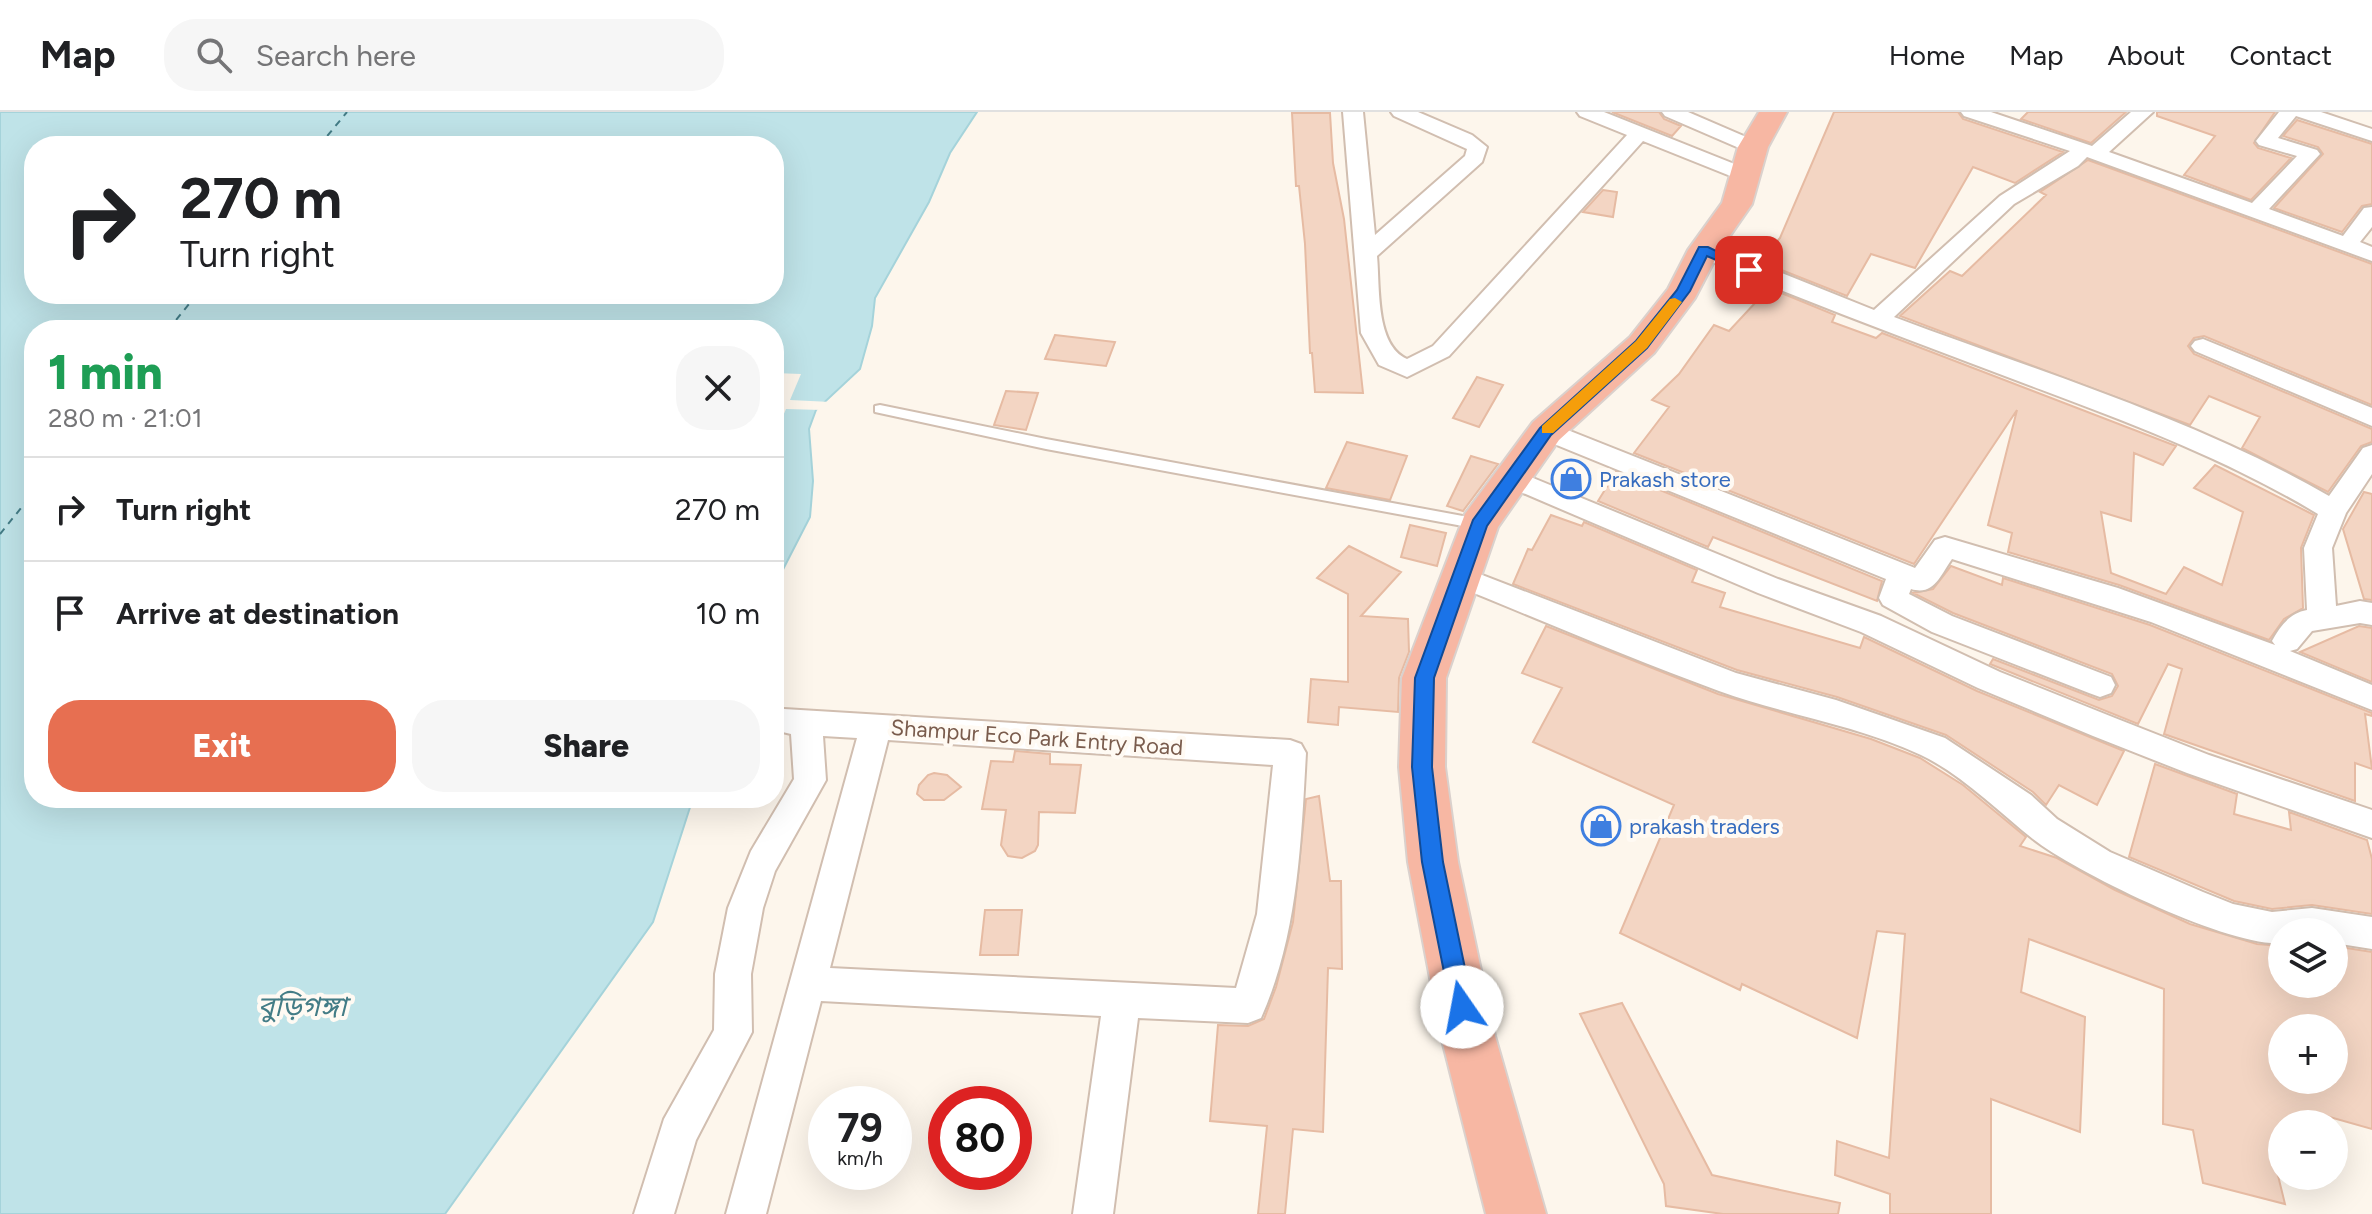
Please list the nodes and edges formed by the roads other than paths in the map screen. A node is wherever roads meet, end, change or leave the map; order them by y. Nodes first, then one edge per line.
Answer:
1 (1353, 112) edge
2 (1401, 112) edge
3 (1587, 112) edge
4 (1672, 112) edge
5 (1971, 112) edge
6 (2143, 112) edge
7 (2289, 112) edge
8 (2302, 112) edge
9 (1640, 133) junction
10 (2372, 135) edge
11 (1757, 145) edge
12 (2090, 151) junction
13 (2255, 212) junction
14 (2372, 213) edge
15 (2347, 245) junction
16 (1704, 250) junction
17 (1367, 253) junction
18 (2372, 254) edge
19 (1878, 319) junction
20 (2203, 346) dead end
21 (880, 409) dead end
22 (2372, 418) edge
23 (1546, 431) junction
24 (2372, 454) edge
25 (1511, 478) junction
26 (2333, 511) junction
27 (1479, 524) junction
28 (1902, 574) junction
29 (1459, 576) junction
30 (2372, 614) edge
31 (2322, 619) junction
32 (2287, 641) dead end
33 (2100, 685) dead end
34 (2372, 698) edge
35 (876, 727) junction
36 (2372, 824) edge
37 (2372, 933) edge
38 (807, 984) junction
39 (1122, 1000) junction
40 (1525, 1212) edge
41 (654, 1214) edge
42 (746, 1214) edge
43 (1093, 1214) edge

1 - 17 street
2 - 17 street
3 - 9 street
4 - 11 street
5 - 12 street
6 - 12 street
7 - 13 street
8 - 10 street
9 - 11 street
9 - 17 street
11 - 16 highway
12 - 13 street
12 - 19 street
13 - 15 street
14 - 15 street
15 - 18 street
16 - 19 street
16 - 23 highway
19 - 26 street
20 - 22 street
21 - 27 lane
23 - 25 highway
23 - 28 street
24 - 26 street
25 - 27 highway
25 - 36 street
26 - 31 street
27 - 29 highway
28 - 33 street
28 - 34 street
29 - 37 street
29 - 40 highway
30 - 31 street
31 - 32 street
35 - 38 street
35 - 39 street, Shampur Eco Park Entry Road
35 - 41 street, Shampur Eco Park Entry Road
38 - 39 street
38 - 42 street
39 - 43 street

